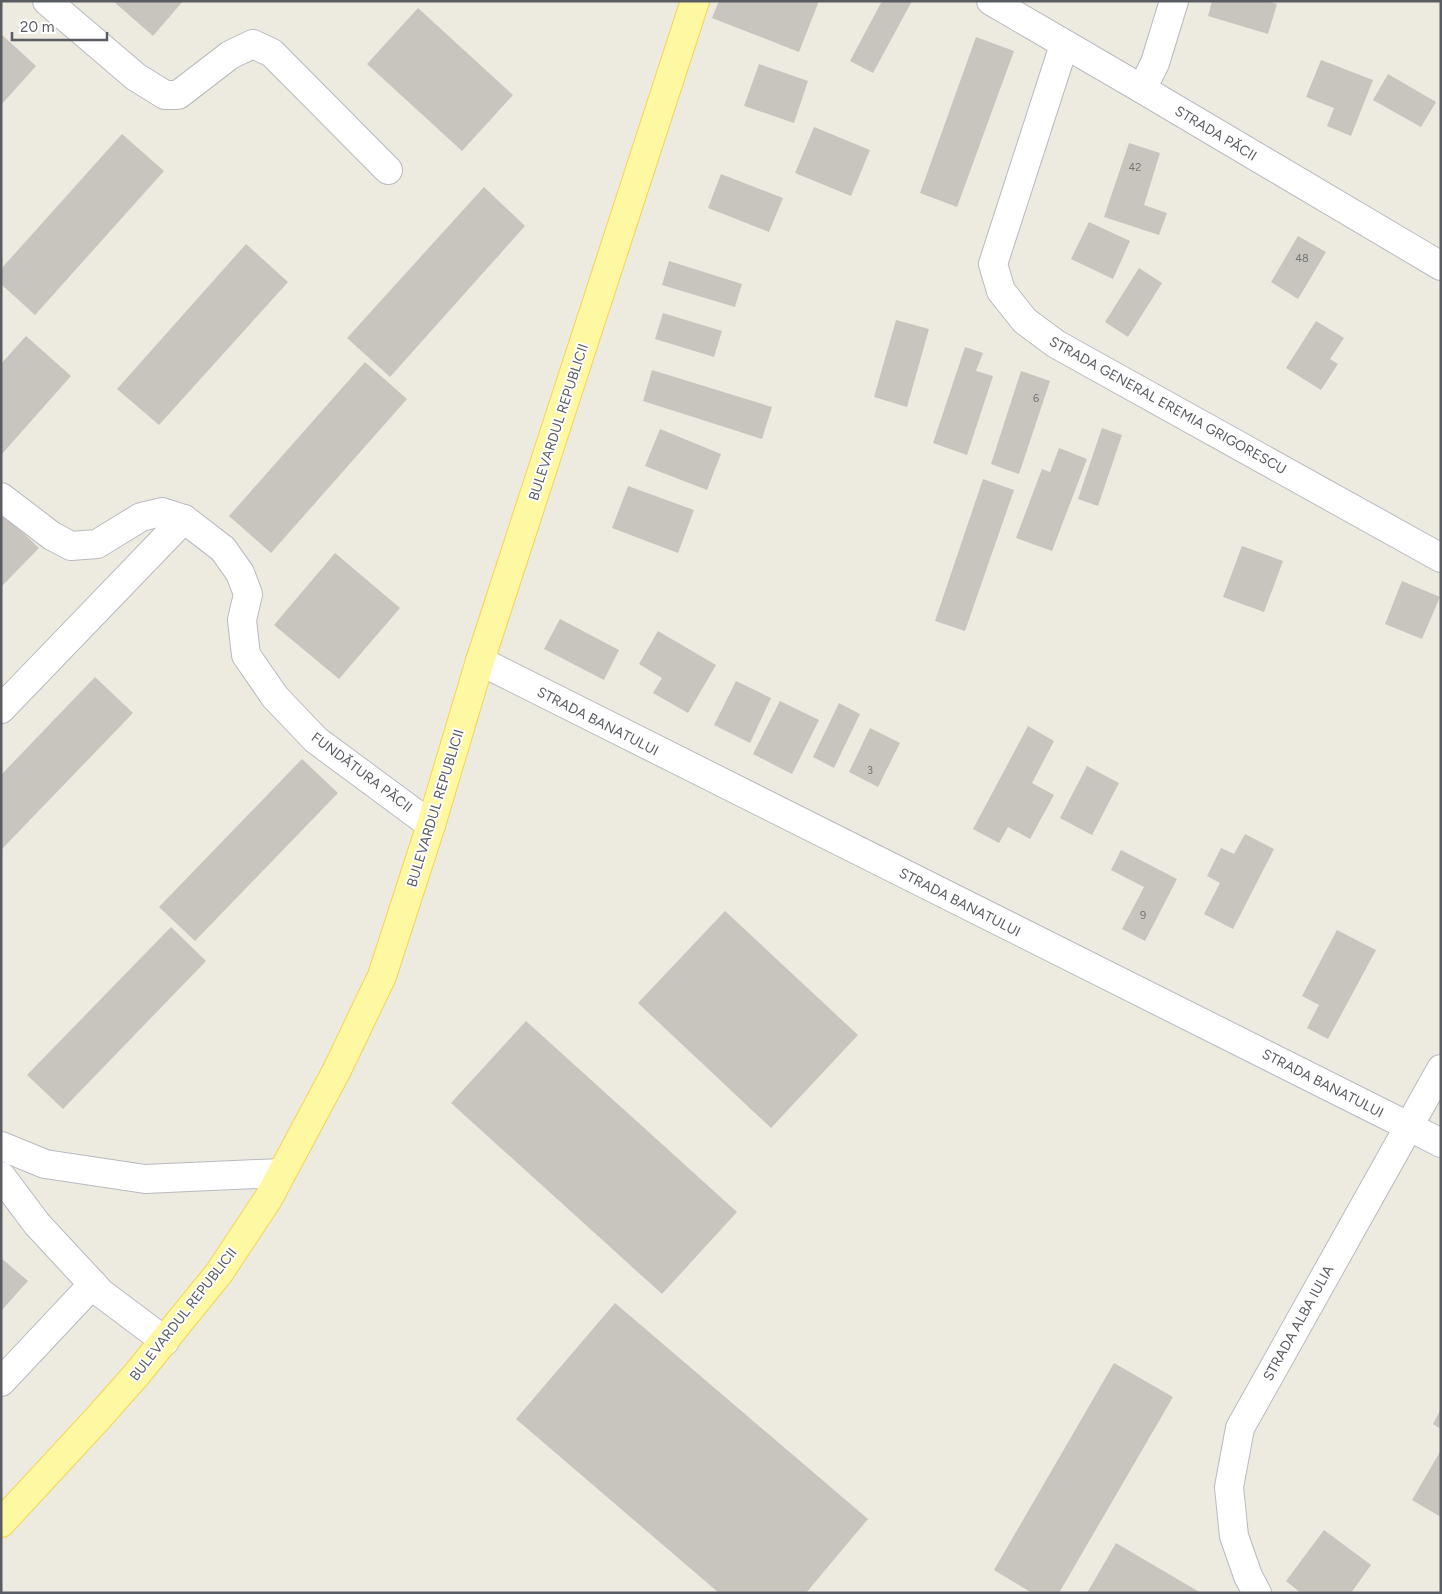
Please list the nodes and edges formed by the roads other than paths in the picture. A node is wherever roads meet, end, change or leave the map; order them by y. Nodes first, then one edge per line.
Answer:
1 (47, 1) edge
2 (695, 1) edge
3 (991, 1) edge
4 (1174, 1) edge
5 (1064, 45) junction
6 (1142, 89) junction
7 (388, 170) dead end
8 (1441, 266) edge
9 (1, 497) edge
10 (184, 519) junction
11 (1441, 558) edge
12 (480, 661) junction
13 (1, 709) edge
14 (431, 825) junction
15 (1441, 1069) edge
16 (1408, 1126) junction
17 (1441, 1144) edge
18 (1, 1146) edge
19 (281, 1173) junction
20 (2, 1178) edge
21 (93, 1284) junction
22 (165, 1341) junction
23 (1, 1382) edge
24 (1, 1523) edge
25 (1257, 1593) edge

1 - 7 street
2 - 12 main road, BULEVARDUL REPUBLICII
3 - 5 street, STRADA PĂCII
4 - 6 street
5 - 6 street, STRADA PĂCII
5 - 11 street, STRADA GENERAL EREMIA GRIGORESCU
6 - 8 street, STRADA PĂCII
9 - 10 street, FUNDĂTURA PĂCII
10 - 13 street
10 - 14 street, FUNDĂTURA PĂCII
12 - 14 main road, BULEVARDUL REPUBLICII
12 - 16 street, STRADA BANATULUI
14 - 19 main road, BULEVARDUL REPUBLICII
15 - 16 street, STRADA ALBA IULIA
16 - 17 street, STRADA BANATULUI
16 - 25 street, STRADA ALBA IULIA
18 - 19 street
19 - 22 main road, BULEVARDUL REPUBLICII
20 - 21 street
21 - 22 street
21 - 23 street
22 - 24 main road, BULEVARDUL REPUBLICII

